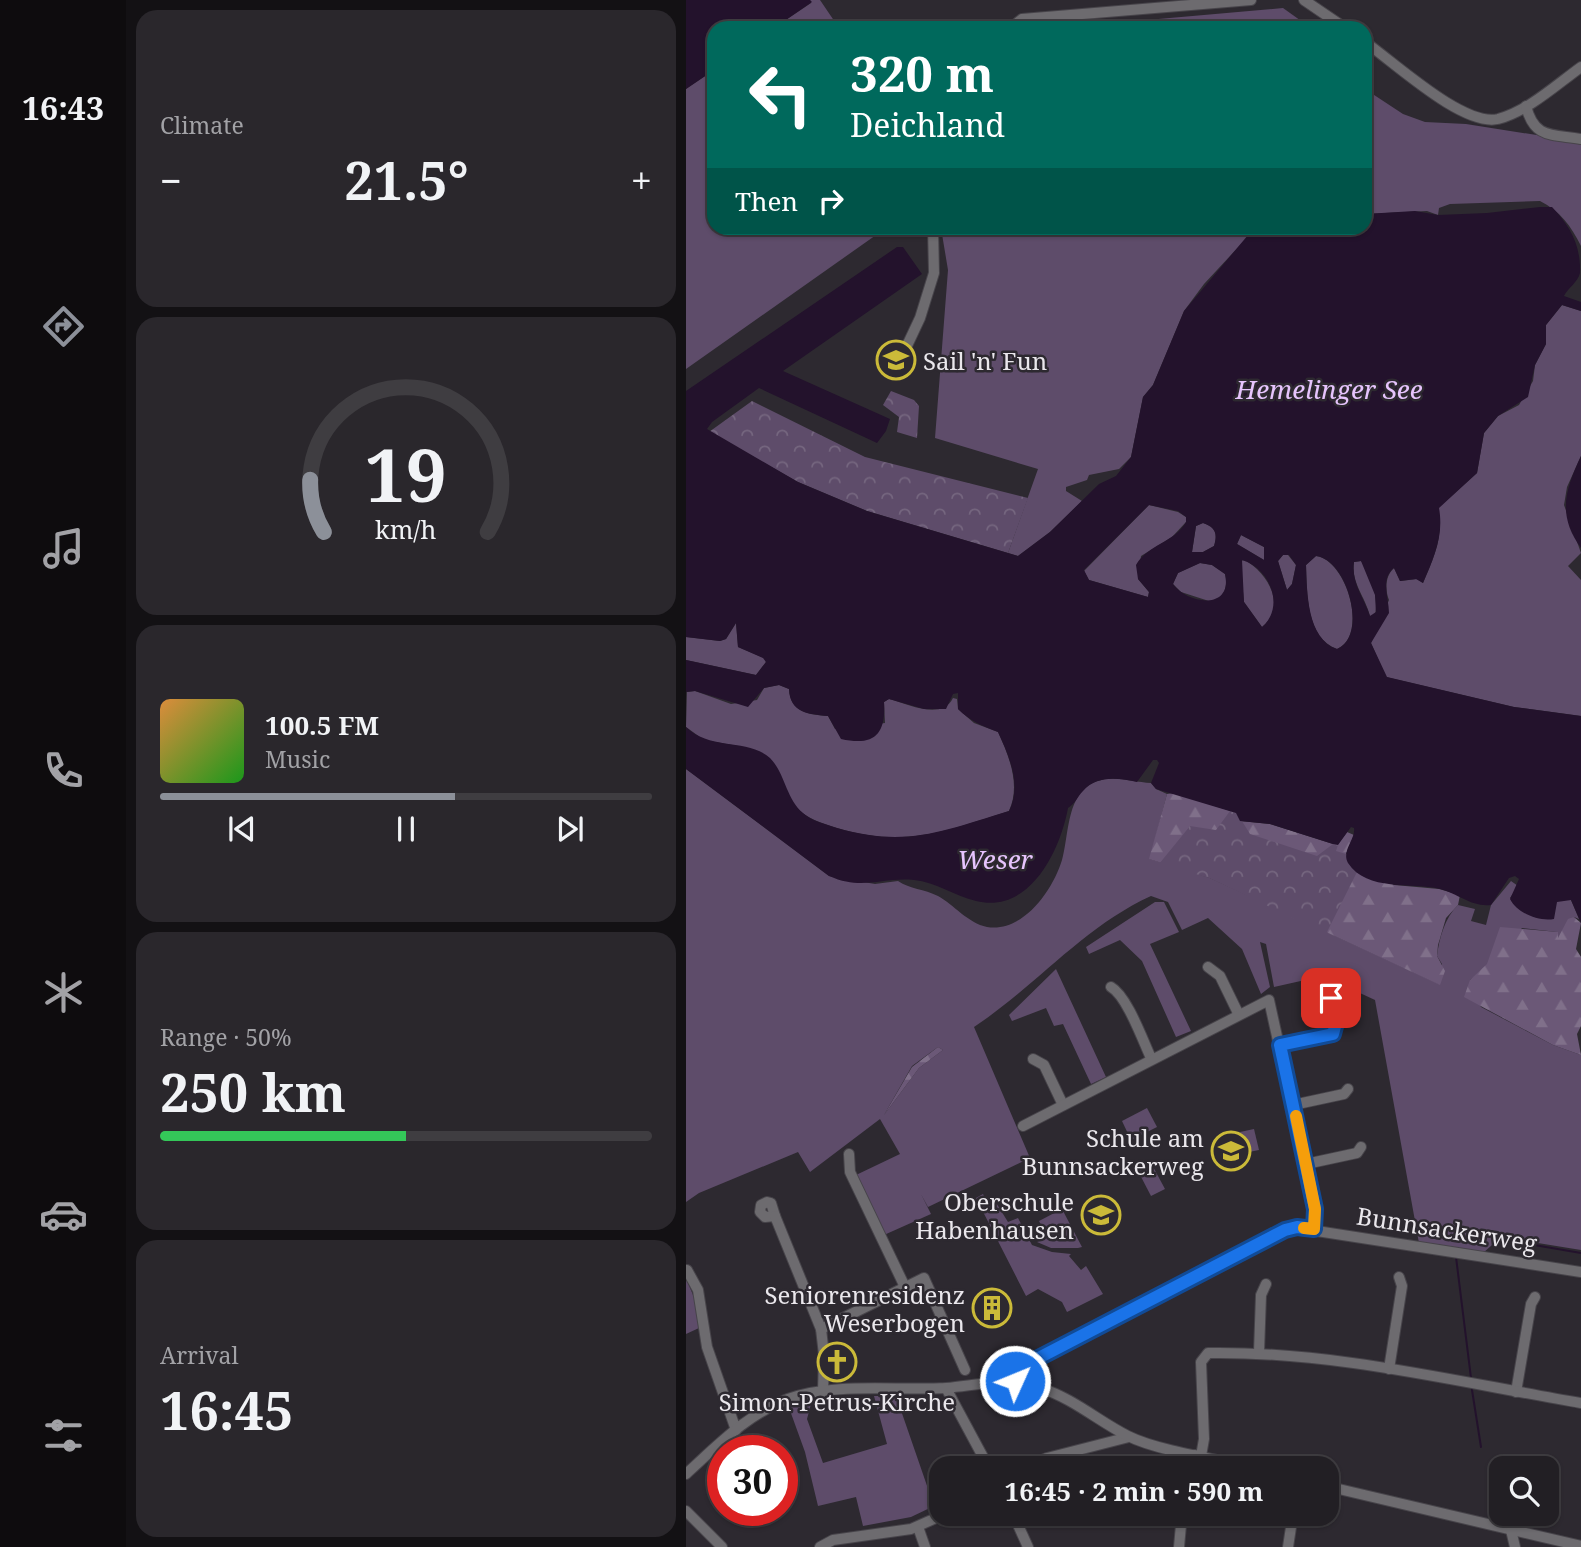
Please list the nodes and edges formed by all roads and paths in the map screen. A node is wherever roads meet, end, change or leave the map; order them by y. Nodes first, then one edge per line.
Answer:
1 (1251, 0) edge
2 (1304, 0) edge
3 (1020, 21) edge
4 (1335, 21) edge
5 (1372, 47) edge
6 (1581, 67) edge
7 (1526, 106) junction
8 (1581, 139) edge
9 (933, 235) edge
10 (904, 352) dead end
11 (1208, 967) dead end
12 (1111, 987) dead end
13 (1331, 998) dead end
14 (1238, 1013) junction
15 (1280, 1045) junction
16 (1151, 1058) junction
17 (1033, 1059) dead end
18 (1348, 1089) dead end
19 (1063, 1105) junction
20 (1293, 1105) junction
21 (1023, 1126) dead end
22 (1361, 1147) dead end
23 (849, 1154) dead end
24 (1306, 1164) junction
25 (775, 1216) dead end
26 (1314, 1229) junction
27 (687, 1270) edge
28 (1581, 1272) edge
29 (1399, 1277) dead end
30 (1266, 1284) dead end
31 (905, 1287) junction
32 (1535, 1297) dead end
33 (821, 1329) junction
34 (1259, 1352) junction
35 (1388, 1369) junction
36 (965, 1370) dead end
37 (1015, 1381) junction
38 (946, 1388) junction
39 (823, 1391) junction
40 (1516, 1392) junction
41 (1581, 1403) edge
42 (736, 1430) junction
43 (1129, 1437) junction
44 (1198, 1455) junction
45 (983, 1456) edge
46 (1055, 1456) edge
47 (1202, 1456) edge
48 (686, 1475) edge
49 (1339, 1489) edge
50 (686, 1511) edge
51 (929, 1522) edge
52 (1018, 1526) edge
53 (1181, 1526) edge
54 (1291, 1526) edge
55 (918, 1527) junction
56 (1511, 1530) junction
57 (825, 1546) edge
58 (1581, 1546) edge
59 (722, 1547) edge
60 (925, 1547) edge
61 (1028, 1547) edge
62 (1179, 1547) edge
63 (1288, 1547) edge
64 (1515, 1547) edge

1 - 3 street
2 - 4 street
5 - 7 street
6 - 7 street
7 - 8 street
9 - 10 street
11 - 14 street
12 - 16 street
13 - 15 street
14 - 15 street
14 - 16 street
15 - 20 street
16 - 19 street
17 - 19 street
18 - 20 street
19 - 21 street
20 - 24 street
22 - 24 street
23 - 31 street
24 - 26 street
25 - 33 street
26 - 28 street, Bunnsackerweg
26 - 37 street, Bunnsackerweg
27 - 42 street
29 - 35 street
30 - 34 street
31 - 33 street
31 - 36 street
32 - 40 street
33 - 39 street
34 - 35 street
34 - 44 street
35 - 40 street
37 - 38 street
37 - 43 street
38 - 39 street
38 - 45 street
39 - 42 street
40 - 41 street
42 - 48 street
43 - 44 street
43 - 46 street
44 - 47 street
49 - 56 street
50 - 59 street
51 - 55 street
52 - 61 street
53 - 62 street
54 - 63 street
55 - 57 street
55 - 60 street
56 - 58 street
56 - 64 street

